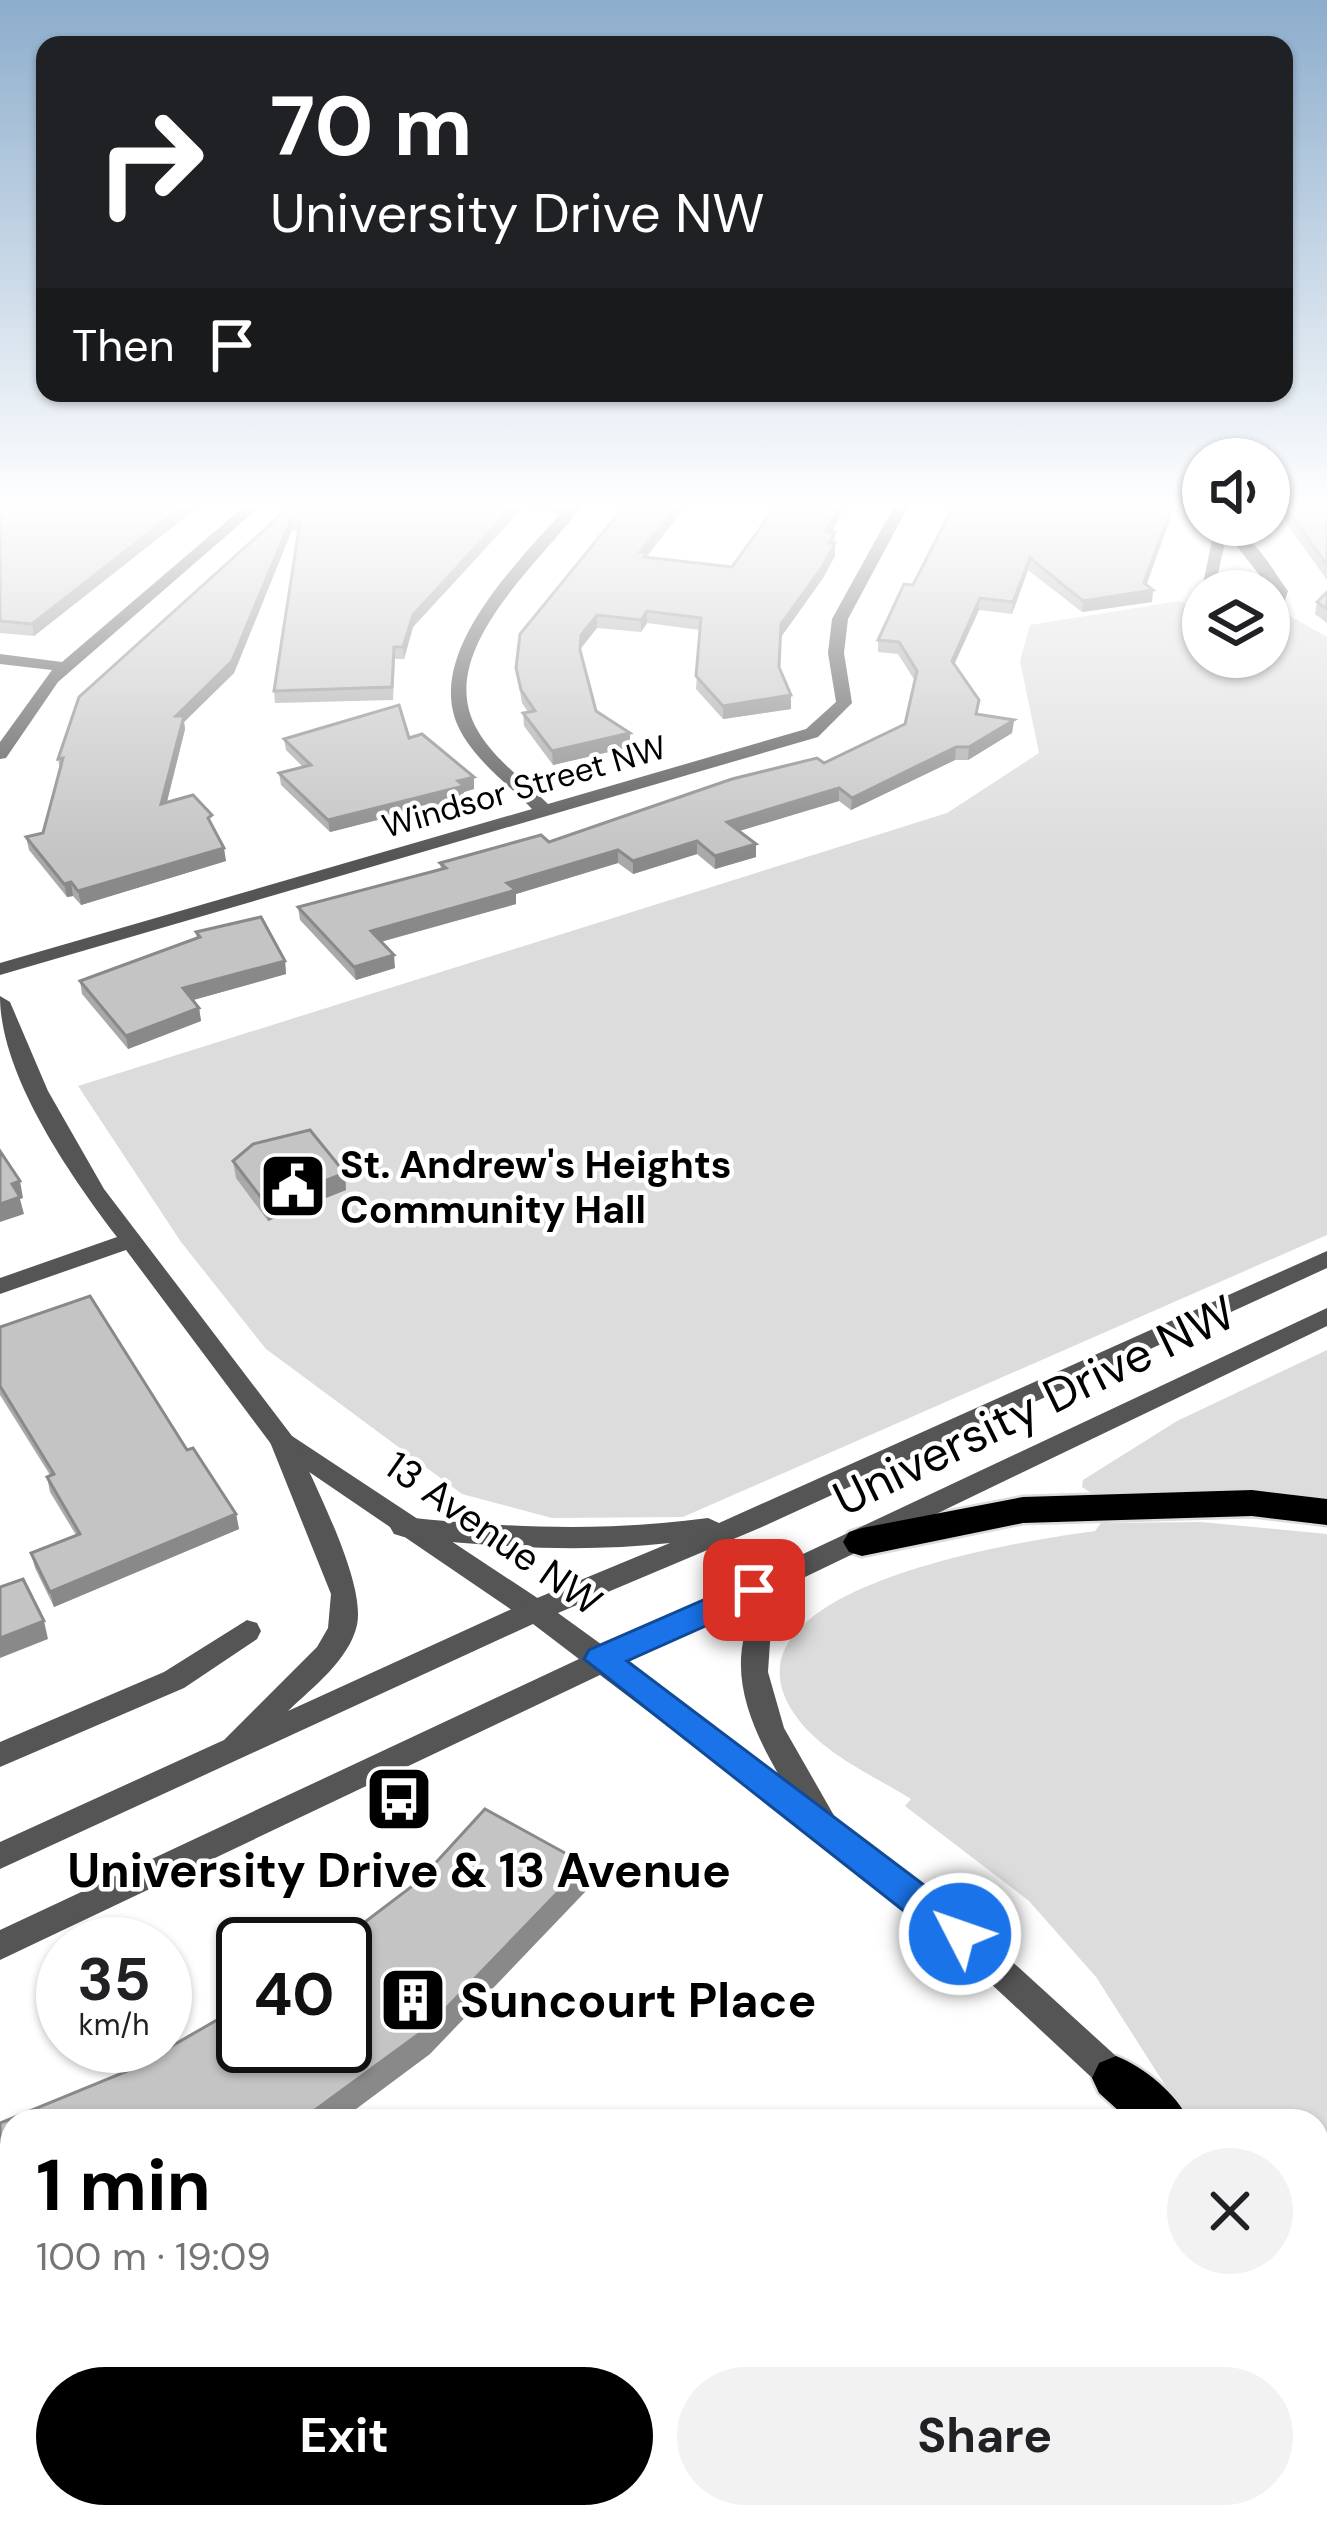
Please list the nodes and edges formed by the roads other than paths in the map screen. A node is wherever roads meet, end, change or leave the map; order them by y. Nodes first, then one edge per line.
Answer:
1 (118, 621) edge
2 (484, 621) edge
3 (840, 621) edge
4 (0, 659) edge
5 (64, 667) junction
6 (0, 754) edge
7 (545, 811) junction
8 (0, 969) edge
9 (0, 1002) edge
10 (128, 1242) junction
11 (1327, 1259) edge
12 (0, 1286) edge
13 (1327, 1316) edge
14 (284, 1442) junction
15 (1327, 1512) edge
16 (752, 1520) junction
17 (404, 1527) junction
18 (862, 1542) junction
19 (793, 1573) junction
20 (535, 1611) junction
21 (248, 1631) dead end
22 (601, 1659) junction
23 (0, 1755) edge
24 (221, 1757) junction
25 (824, 1828) junction
26 (0, 1856) edge
27 (0, 1946) edge
28 (1116, 2078) joint
29 (1151, 2109) edge

1 - 5 street
2 - 7 street
3 - 7 street, Windsor Street NW
4 - 5 street
5 - 6 street
7 - 8 street, Windsor Street NW
9 - 10 street, 13 Avenue NW
10 - 12 street
10 - 14 street, 13 Avenue NW
11 - 16 street, University Drive NW
13 - 18 street, University Drive NW
14 - 17 street, 13 Avenue NW
14 - 24 street
15 - 18 highway
16 - 17 street
16 - 20 street, University Drive NW
17 - 20 street, 13 Avenue NW
18 - 19 street, University Drive NW
19 - 22 street, University Drive NW
19 - 25 street
20 - 22 street, 13 Avenue NW
20 - 24 street, University Drive NW
21 - 23 street
22 - 25 street, 13 Avenue NW
22 - 27 street, University Drive NW
24 - 26 street, University Drive NW
25 - 28 street, 13 Avenue NW
28 - 29 highway

